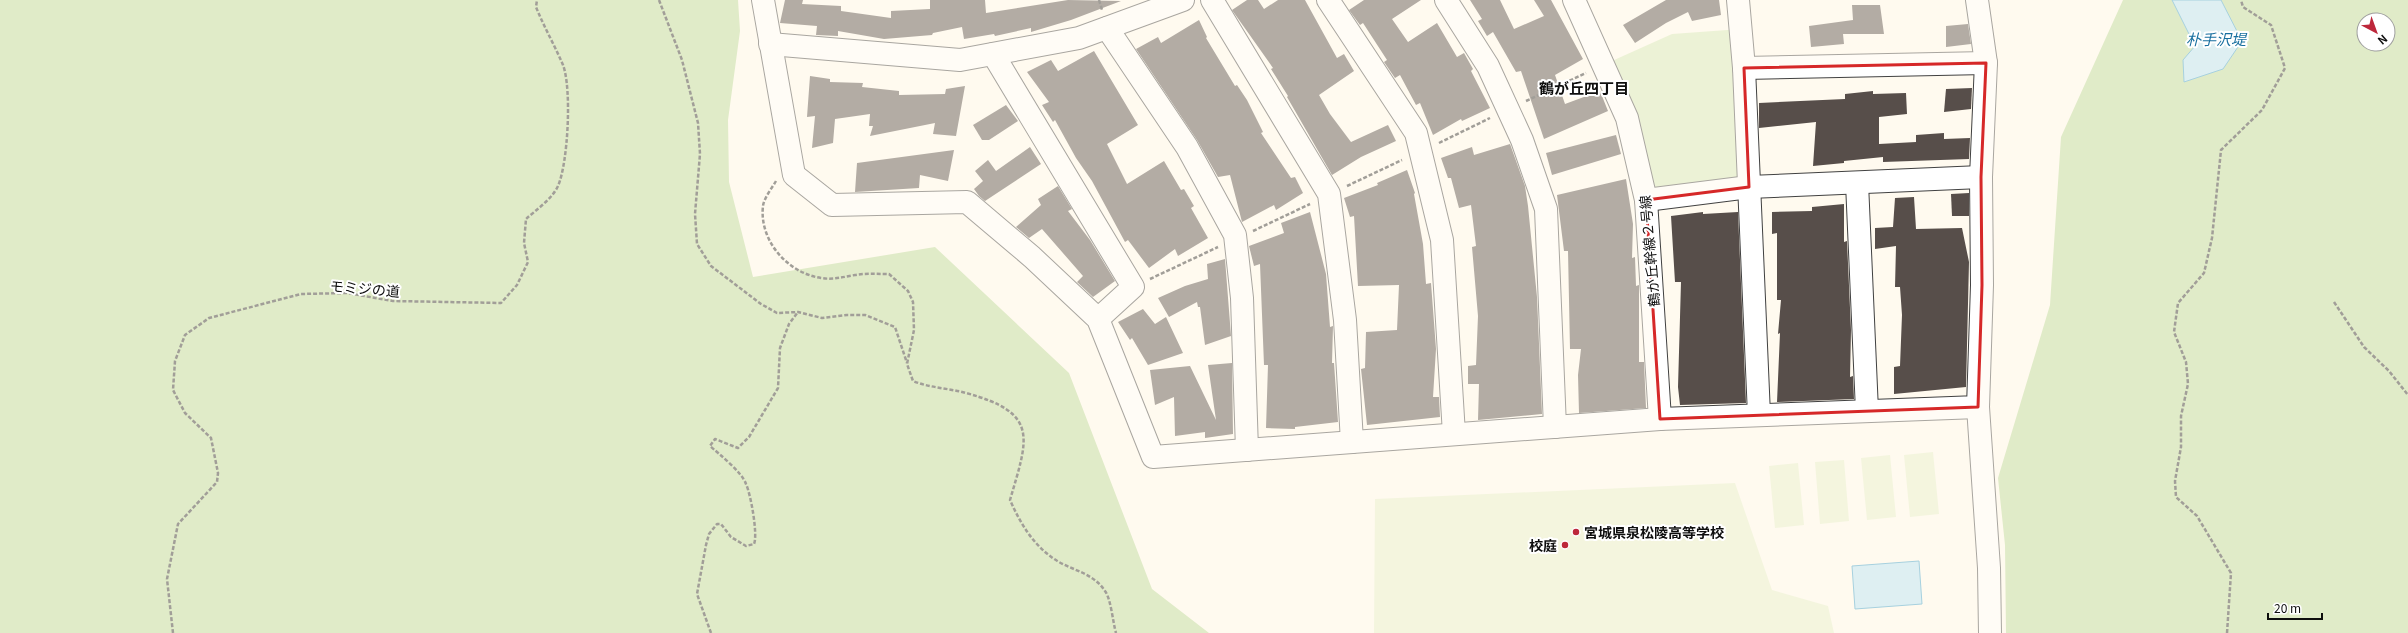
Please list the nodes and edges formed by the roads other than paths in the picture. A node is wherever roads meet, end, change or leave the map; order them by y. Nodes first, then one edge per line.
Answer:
1 (763, 0) edge
2 (1183, 0) edge
3 (1212, 0) edge
4 (1328, 0) edge
5 (1446, 0) edge
6 (1574, 0) edge
7 (1738, 0) edge
8 (1977, 0) edge
9 (1107, 28) junction
10 (770, 44) junction
11 (993, 54) junction
12 (1986, 63) junction
13 (1744, 68) junction
14 (1980, 177) junction
15 (1857, 183) junction
16 (1749, 187) junction
17 (1646, 200) junction
18 (1098, 319) junction
19 (1978, 407) junction
20 (1867, 411) junction
21 (1759, 415) junction
22 (1660, 419) junction
23 (1555, 427) junction
24 (1454, 434) junction
25 (1352, 442) junction
26 (1247, 450) junction
27 (1990, 633) edge

1 - 10 street
2 - 9 street
3 - 25 street
4 - 24 street
5 - 23 street
6 - 17 street, 鶴が丘幹線２号線
7 - 13 street
8 - 12 street
9 - 11 street
9 - 26 street
10 - 11 street
10 - 18 street
11 - 18 street
12 - 13 street
12 - 14 street
13 - 16 street
14 - 15 street
14 - 19 street
15 - 16 street
15 - 20 street
16 - 17 street
16 - 21 street
17 - 22 street, 鶴が丘幹線２号線
18 - 26 street
19 - 20 street
19 - 27 street
20 - 21 street
21 - 22 street
22 - 23 street
23 - 24 street
24 - 25 street
25 - 26 street

